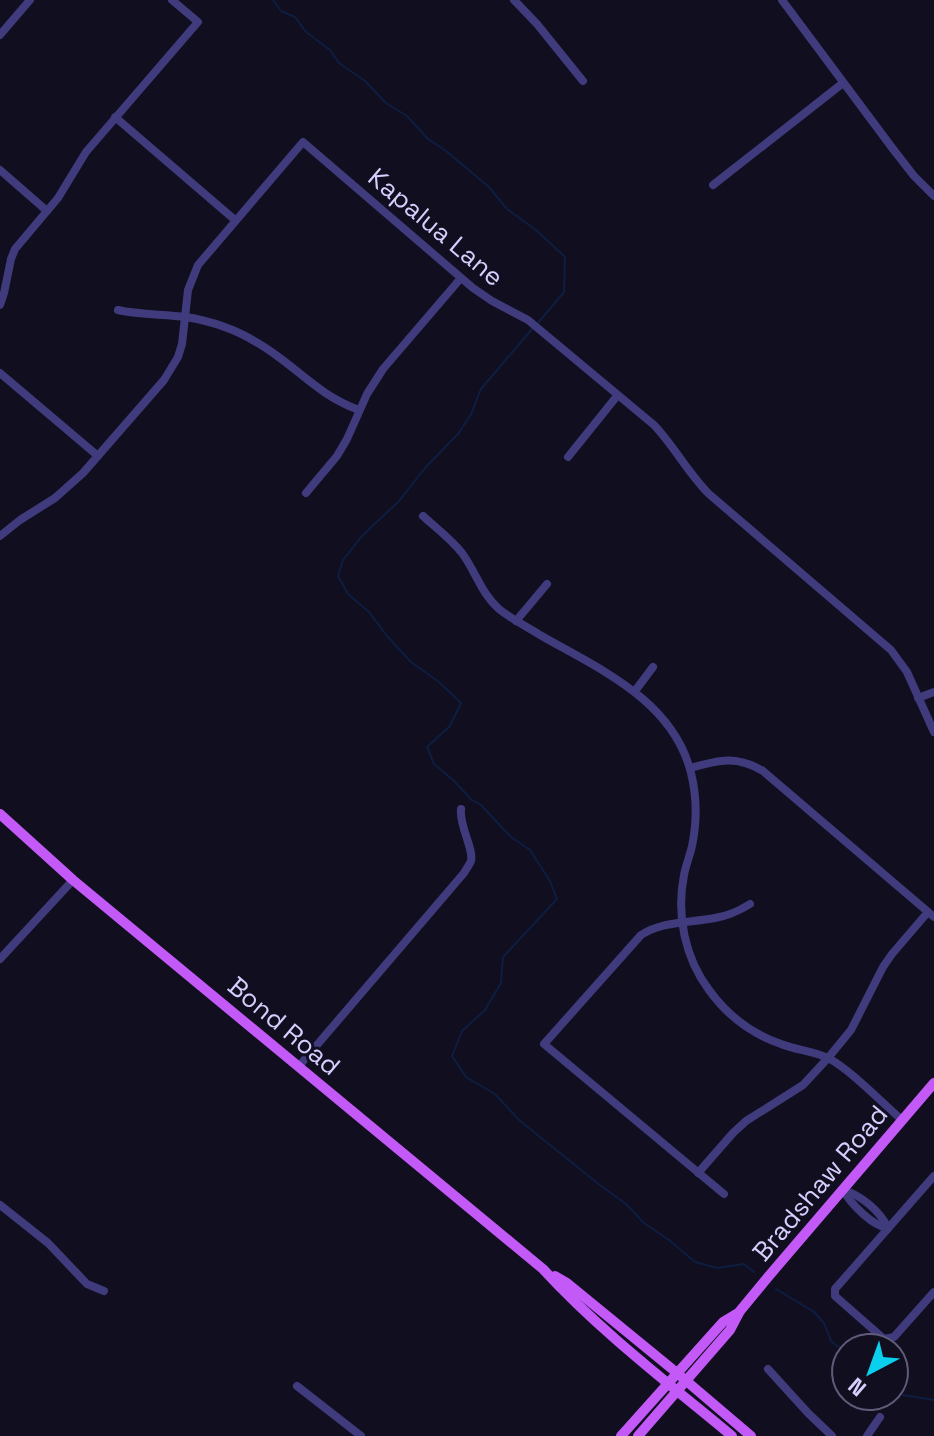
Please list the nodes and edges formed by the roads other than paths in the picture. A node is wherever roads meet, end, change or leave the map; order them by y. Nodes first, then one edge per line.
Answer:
1 (30, 0) edge
2 (172, 0) edge
3 (514, 0) edge
4 (782, 0) edge
5 (0, 35) edge
6 (583, 81) dead end
7 (843, 83) junction
8 (115, 117) junction
9 (0, 170) edge
10 (713, 185) dead end
11 (934, 196) edge
12 (47, 211) junction
13 (235, 220) junction
14 (461, 278) junction
15 (0, 305) edge
16 (118, 310) dead end
17 (185, 317) junction
18 (0, 373) edge
19 (617, 396) junction
20 (359, 410) junction
21 (98, 456) junction
22 (568, 457) dead end
23 (306, 493) dead end
24 (423, 516) dead end
25 (0, 536) edge
26 (547, 584) dead end
27 (516, 621) junction
28 (653, 667) dead end
29 (635, 691) junction
30 (934, 692) edge
31 (918, 698) junction
32 (934, 732) edge
33 (690, 768) junction
34 (461, 809) dead end
35 (0, 814) edge
36 (73, 880) junction
37 (750, 904) dead end
38 (931, 915) edge
39 (682, 922) junction
40 (0, 959) edge
41 (828, 1058) junction
42 (299, 1066) junction
43 (934, 1083) edge
44 (902, 1120) junction
45 (698, 1173) junction
46 (934, 1176) edge
47 (843, 1190) junction
48 (724, 1194) dead end
49 (0, 1205) edge
50 (888, 1228) junction
51 (543, 1269) junction
52 (104, 1291) dead end
53 (934, 1292) edge
54 (578, 1305) junction
55 (625, 1330) junction
56 (768, 1369) dead end
57 (682, 1377) junction
58 (668, 1382) junction
59 (297, 1386) dead end
60 (677, 1391) junction
61 (880, 1417) dead end
62 (361, 1436) edge
63 (621, 1436) edge
64 (638, 1436) edge
65 (732, 1436) edge
66 (751, 1436) edge
67 (832, 1436) edge
68 (867, 1436) edge

1 - 5 street
2 - 8 street
3 - 6 street
4 - 7 street
7 - 10 street
7 - 11 street
8 - 12 street
8 - 13 street
9 - 12 street
12 - 15 street
13 - 14 street, Kapalua Lane
13 - 17 street, Kapalua Lane
14 - 19 street, Kapalua Lane
14 - 20 street
16 - 17 street
17 - 20 street
17 - 21 street, Kapalua Lane
18 - 21 street
19 - 22 street
19 - 31 street, Kapalua Lane
20 - 23 street
21 - 25 street, Kapalua Lane
24 - 27 street
26 - 27 street
27 - 29 street
28 - 29 street
29 - 33 street
30 - 31 street
31 - 32 street, Kapalua Lane
33 - 38 street
33 - 39 street
34 - 42 street
35 - 36 main road, Bond Road
36 - 40 street
36 - 42 main road, Bond Road
37 - 39 street
38 - 41 street
39 - 41 street
39 - 45 street
41 - 44 street
41 - 45 street
42 - 51 main road, Bond Road
43 - 44 main road, Bradshaw Road
44 - 47 main road, Bradshaw Road
45 - 48 street
46 - 50 street
47 - 50 street
47 - 57 main road, Bradshaw Road
49 - 52 street
50 - 53 street
51 - 54 main road, Bond Road
51 - 55 main road, Bond Road
54 - 55 main road
54 - 58 main road, Bond Road
55 - 57 main road, Bond Road
56 - 67 street
57 - 58 main road, Bradshaw Road
57 - 60 main road, Bradshaw Road
57 - 66 main road, Bond Road
58 - 60 main road, Bond Road
58 - 63 main road, Bradshaw Road
59 - 62 street
60 - 64 main road, Bradshaw Road
60 - 65 main road, Bond Road
61 - 68 street

